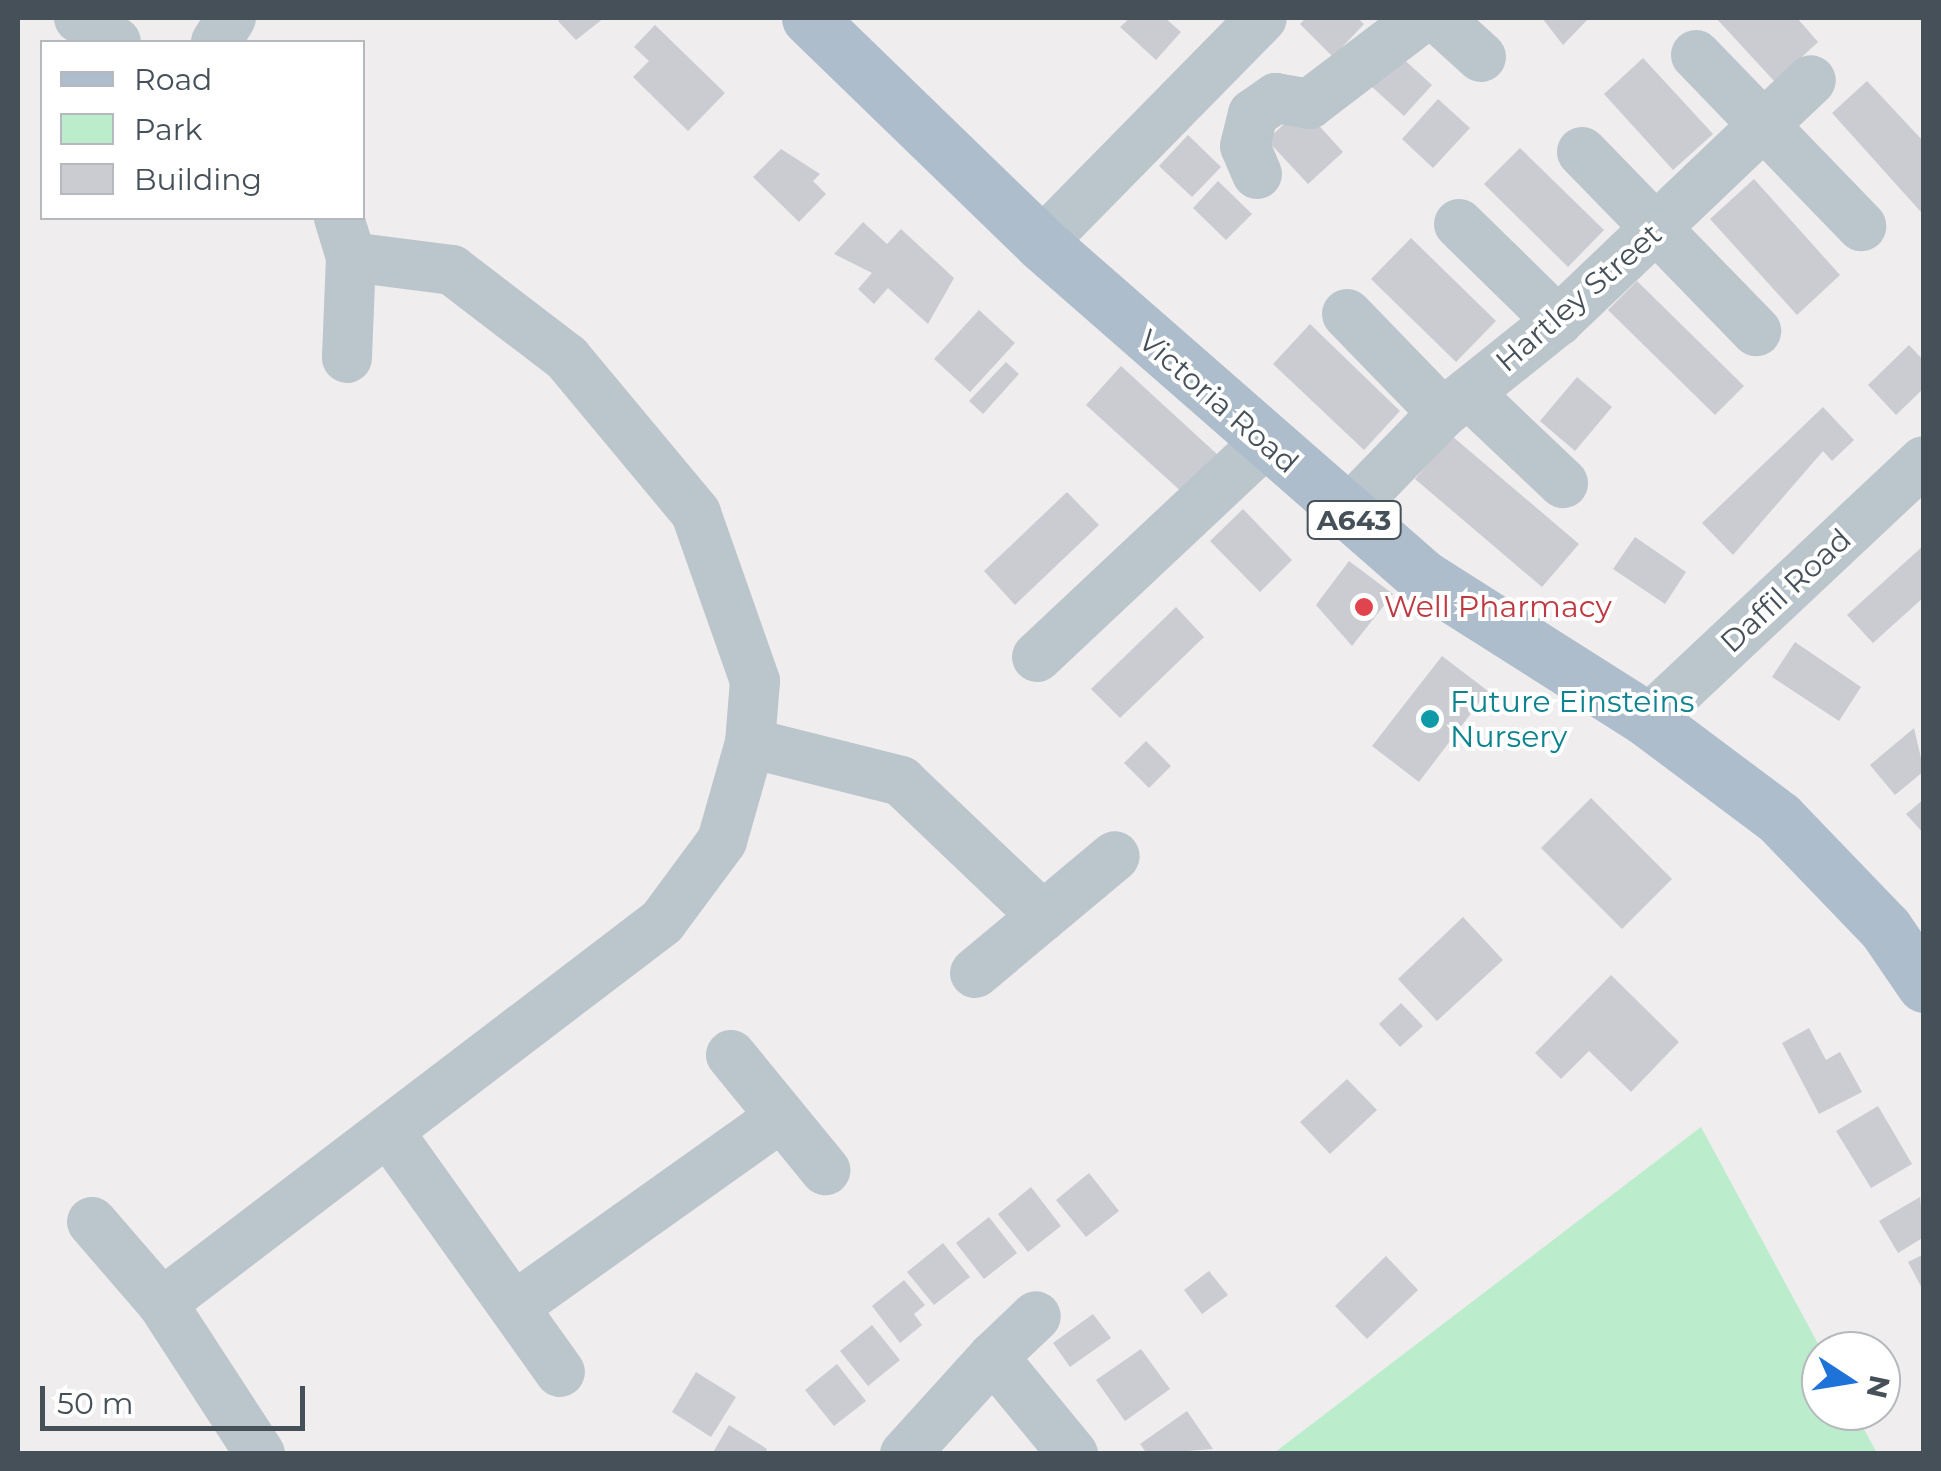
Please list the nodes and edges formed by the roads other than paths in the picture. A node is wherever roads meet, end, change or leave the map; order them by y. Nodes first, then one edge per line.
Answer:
1 (79, 18) edge
2 (231, 18) edge
3 (809, 18) edge
4 (1262, 18) edge
5 (1422, 18) edge
6 (1438, 18) edge
7 (113, 40) edge
8 (217, 40) edge
9 (1696, 55) dead end
10 (1481, 57) dead end
11 (1811, 80) dead end
12 (1764, 126) junction
13 (1582, 152) dead end
14 (1257, 174) dead end
15 (1459, 224) dead end
16 (1862, 226) dead end
17 (1658, 230) junction
18 (345, 237) edge
19 (1041, 243) junction
20 (1347, 314) dead end
21 (1558, 321) junction
22 (1756, 331) dead end
23 (347, 358) dead end
24 (1455, 403) junction
25 (1264, 444) junction
26 (1924, 462) edge
27 (1563, 484) dead end
28 (1346, 512) junction
29 (1038, 657) dead end
30 (1648, 720) junction
31 (750, 743) junction
32 (1114, 856) dead end
33 (1043, 916) junction
34 (975, 972) dead end
35 (1924, 985) edge
36 (731, 1055) dead end
37 (782, 1117) junction
38 (388, 1132) junction
39 (825, 1170) dead end
40 (92, 1222) dead end
41 (162, 1302) junction
42 (515, 1306) junction
43 (1036, 1316) dead end
44 (993, 1357) junction
45 (560, 1372) dead end
46 (260, 1454) edge
47 (904, 1454) edge
48 (1073, 1454) edge

1 - 7 street
2 - 8 street
3 - 19 main road, Victoria Road / A643
4 - 19 street
5 - 14 street
6 - 10 street
9 - 12 street
11 - 12 street, Hartley Street
12 - 16 street
12 - 17 street, Hartley Street
13 - 17 street
15 - 21 street
17 - 21 street, Hartley Street
17 - 22 street
18 - 23 street
18 - 31 street
19 - 25 main road, Victoria Road / A643
20 - 24 street
21 - 24 street, Hartley Street
24 - 27 street
24 - 28 street, Hartley Street
25 - 28 main road, Victoria Road / A643
25 - 29 street
26 - 30 street, Daffil Road
28 - 30 main road, Victoria Road / A643
30 - 35 main road, Victoria Road / A643
31 - 33 street
31 - 38 street
32 - 33 street
33 - 34 street
36 - 37 street
37 - 39 street
37 - 42 street
38 - 41 street
38 - 42 street
40 - 41 street
41 - 46 street
42 - 45 street
43 - 44 street
44 - 47 street
44 - 48 street

